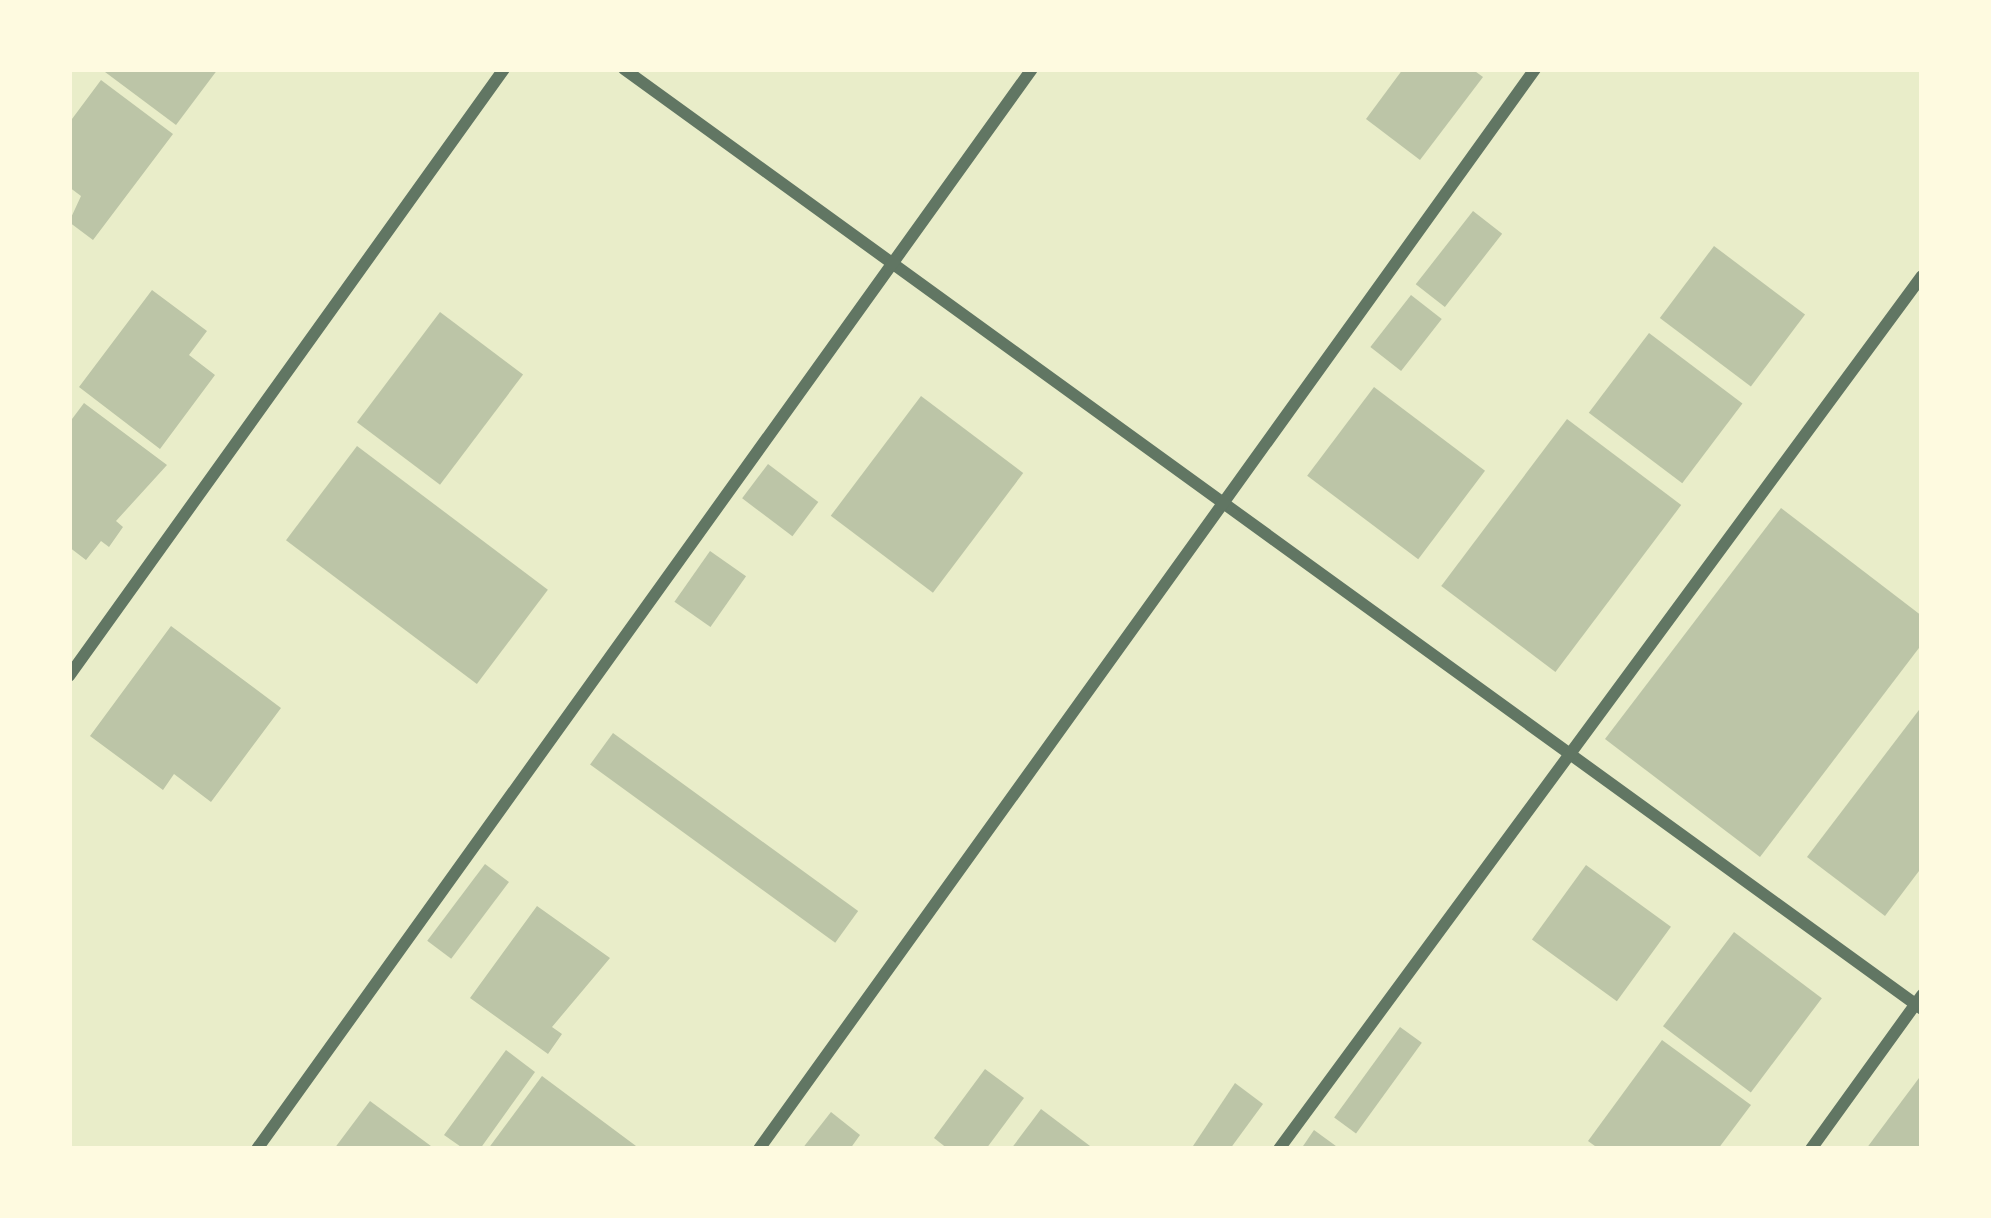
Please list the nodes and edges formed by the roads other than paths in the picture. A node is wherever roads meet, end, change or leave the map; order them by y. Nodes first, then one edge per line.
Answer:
1 (504, 69) edge
2 (624, 69) edge
3 (1031, 69) edge
4 (1534, 69) edge
5 (890, 261) junction
6 (1922, 276) edge
7 (1223, 502) junction
8 (69, 676) edge
9 (1573, 756) junction
10 (1920, 1003) edge
11 (257, 1149) edge
12 (759, 1149) edge
13 (1279, 1149) edge
14 (1811, 1149) edge

1 - 8 street
2 - 5 street
3 - 5 street
4 - 7 street
5 - 7 street
5 - 11 street
6 - 9 street
7 - 9 street
7 - 12 street
9 - 10 street
9 - 13 street
10 - 14 street

